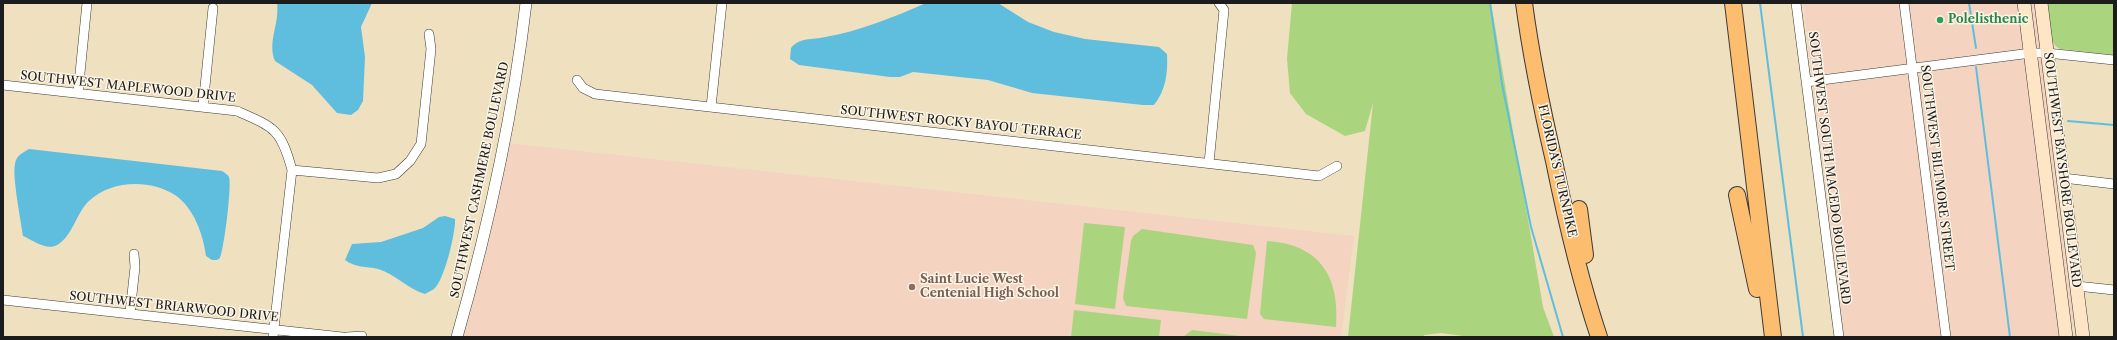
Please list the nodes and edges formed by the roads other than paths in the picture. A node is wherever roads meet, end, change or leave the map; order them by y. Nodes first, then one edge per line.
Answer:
1 (87, 3) edge
2 (526, 3) edge
3 (722, 3) edge
4 (1219, 3) edge
5 (1524, 3) edge
6 (1733, 3) edge
7 (1796, 3) edge
8 (1904, 3) edge
9 (2024, 3) edge
10 (2041, 3) edge
11 (213, 8) dead end
12 (429, 34) dead end
13 (2031, 53) junction
14 (2047, 53) junction
15 (2114, 60) edge
16 (1912, 70) junction
17 (577, 80) dead end
18 (1806, 82) junction
19 (3, 86) edge
20 (78, 93) junction
21 (203, 106) junction
22 (711, 107) junction
23 (1208, 163) junction
24 (1337, 166) dead end
25 (292, 170) junction
26 (2063, 178) junction
27 (2114, 184) edge
28 (1737, 195) dead end
29 (1578, 209) dead end
30 (134, 254) dead end
31 (2077, 286) junction
32 (2114, 290) edge
33 (3, 300) edge
34 (130, 313) junction
35 (2063, 315) junction
36 (273, 334) edge
37 (362, 336) edge
38 (342, 337) edge
39 (347, 337) edge
40 (457, 337) edge
41 (1600, 337) edge
42 (1768, 337) edge
43 (1773, 337) edge
44 (1839, 337) edge
45 (1946, 337) edge
46 (2066, 337) edge
47 (2072, 337) edge
48 (2083, 337) edge

1 - 20 street
2 - 40 street, SOUTHWEST CASHMERE BOULEVARD
3 - 22 street
4 - 23 street
5 - 41 highway, FLORIDA'S TURNPIKE
6 - 43 highway
7 - 18 street, SOUTHWEST SOUTH MACEDO BOULEVARD
8 - 16 street, SOUTHWEST BILTMORE STREET
9 - 13 main road, SOUTHWEST BAYSHORE BOULEVARD
10 - 14 main road, SOUTHWEST BAYSHORE BOULEVARD
11 - 21 street
12 - 25 street
13 - 14 street
13 - 16 street
13 - 35 main road, SOUTHWEST BAYSHORE BOULEVARD
14 - 15 street
14 - 26 main road, SOUTHWEST BAYSHORE BOULEVARD
16 - 18 street
16 - 45 street, SOUTHWEST BILTMORE STREET
17 - 22 street, SOUTHWEST ROCKY BAYOU TERRACE
18 - 44 street, SOUTHWEST SOUTH MACEDO BOULEVARD
19 - 20 street, SOUTHWEST MAPLEWOOD DRIVE
20 - 21 street, SOUTHWEST MAPLEWOOD DRIVE
21 - 25 street, SOUTHWEST MAPLEWOOD DRIVE
22 - 23 street, SOUTHWEST ROCKY BAYOU TERRACE
23 - 24 street, SOUTHWEST ROCKY BAYOU TERRACE
25 - 36 street, SOUTHWEST MAPLEWOOD DRIVE
26 - 27 street
26 - 31 main road, SOUTHWEST BAYSHORE BOULEVARD
28 - 42 highway
29 - 41 highway
30 - 34 street
31 - 32 street
31 - 48 main road, SOUTHWEST BAYSHORE BOULEVARD
33 - 34 street, SOUTHWEST BRIARWOOD DRIVE
34 - 36 street, SOUTHWEST BRIARWOOD DRIVE
35 - 46 main road, SOUTHWEST BAYSHORE BOULEVARD
35 - 47 main road
36 - 38 street, SOUTHWEST BRIARWOOD DRIVE
37 - 39 street

